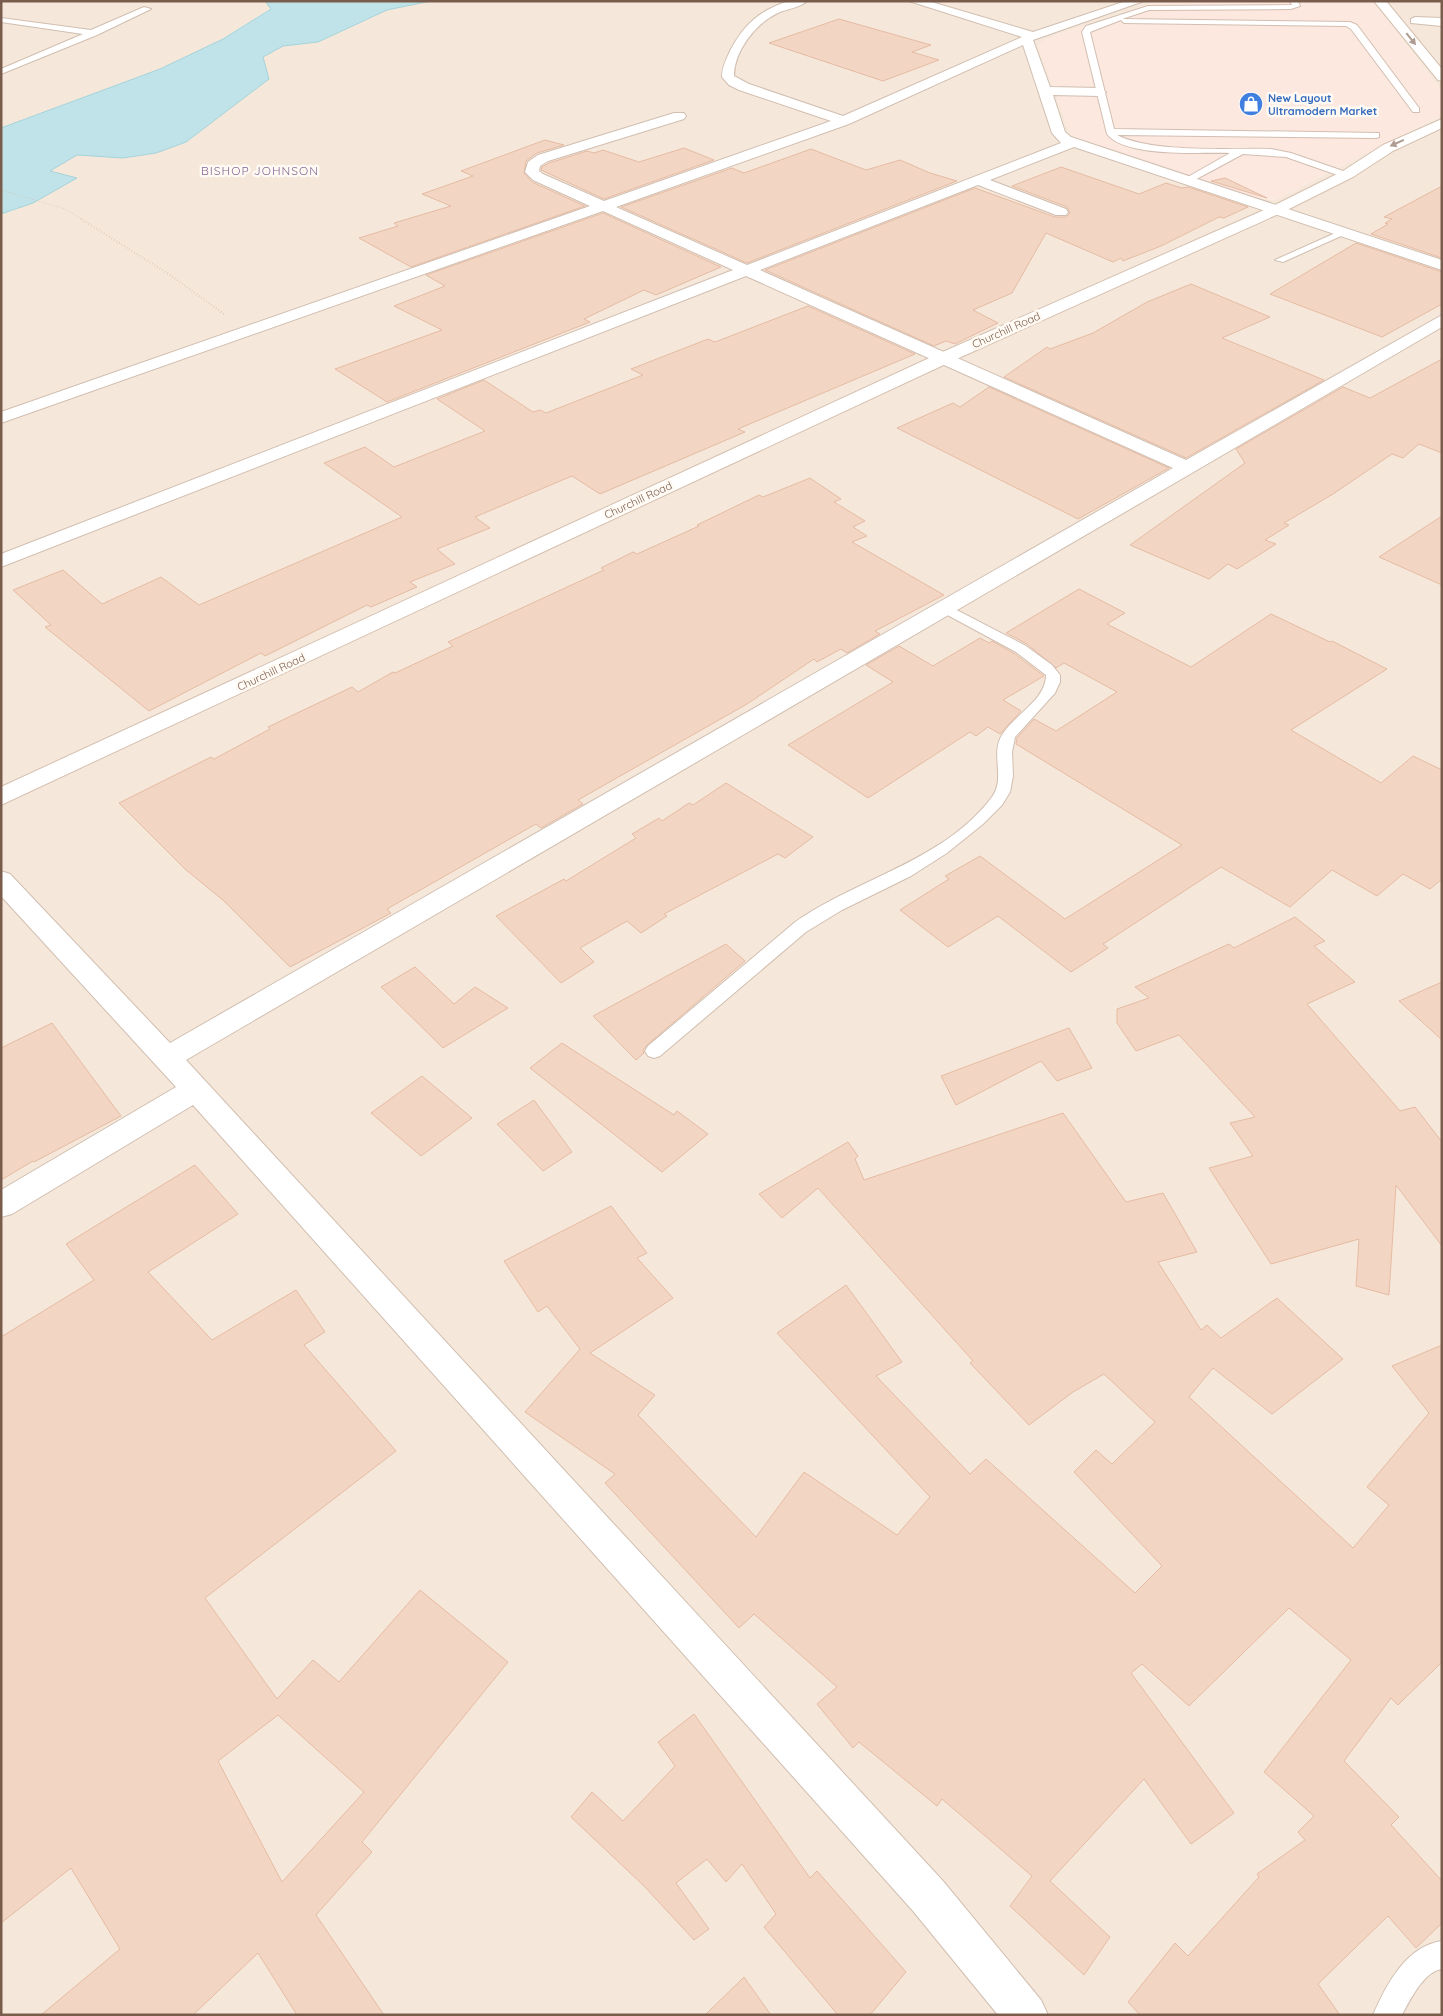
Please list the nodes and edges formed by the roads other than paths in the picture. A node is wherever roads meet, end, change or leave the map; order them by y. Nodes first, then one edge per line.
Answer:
1 (801, 1) edge
2 (915, 1) edge
3 (1138, 1) edge
4 (1294, 1) edge
5 (1380, 1) edge
6 (1207, 4) edge
7 (147, 9) dead end
8 (1, 20) edge
9 (1107, 21) junction
10 (1215, 22) junction
11 (1442, 22) edge
12 (95, 33) junction
13 (1426, 34) dead end
14 (1030, 37) junction
15 (1, 72) edge
16 (1442, 77) edge
17 (1044, 91) junction
18 (1100, 92) junction
19 (1416, 110) dead end
20 (679, 116) dead end
21 (844, 120) junction
22 (1442, 123) edge
23 (1110, 132) junction
24 (1376, 135) dead end
25 (1442, 138) edge
26 (1073, 143) junction
27 (1242, 150) junction
28 (1347, 175) junction
29 (977, 180) junction
30 (1189, 180) junction
31 (602, 206) junction
32 (1278, 209) junction
33 (1061, 212) dead end
34 (1345, 232) junction
35 (1280, 260) dead end
36 (1442, 265) edge
37 (745, 269) junction
38 (1442, 320) edge
39 (944, 358) junction
40 (1, 418) edge
41 (1187, 467) junction
42 (1, 561) edge
43 (945, 608) junction
44 (1, 798) edge
45 (1, 880) edge
46 (654, 1051) dead end
47 (167, 1058) junction
48 (195, 1090) junction
49 (1, 1205) edge
50 (1442, 1955) edge
51 (1026, 2015) edge
52 (1387, 2015) edge

1 - 21 street
2 - 14 street
3 - 14 street
4 - 6 lane
5 -> 16 street
6 - 9 lane
6 - 10 lane
7 - 12 lane
8 - 12 lane
9 - 10 lane
9 - 18 lane
10 - 19 lane
11 - 13 street
12 - 15 lane
14 - 17 street
14 - 21 street
17 - 18 street
17 - 26 street
18 - 23 lane
20 - 31 street
21 - 31 street
22 -> 28 street
23 - 24 lane
23 - 27 lane
25 - 28 street
26 - 29 street
26 - 30 street
27 - 28 lane
27 - 30 lane
28 - 32 street, Churchill Road
29 - 33 street
29 - 37 street
30 - 32 street
31 - 37 street
31 - 40 street
32 - 34 street
32 - 39 street, Churchill Road
34 - 35 lane
34 - 36 street
37 - 39 street
37 - 42 street
38 - 41 street
39 - 41 street
39 - 44 street, Churchill Road
41 - 43 street
43 - 46 lane
43 - 47 street
45 - 47 street
47 - 48 street
48 - 49 street
48 - 51 street
50 - 52 lane

